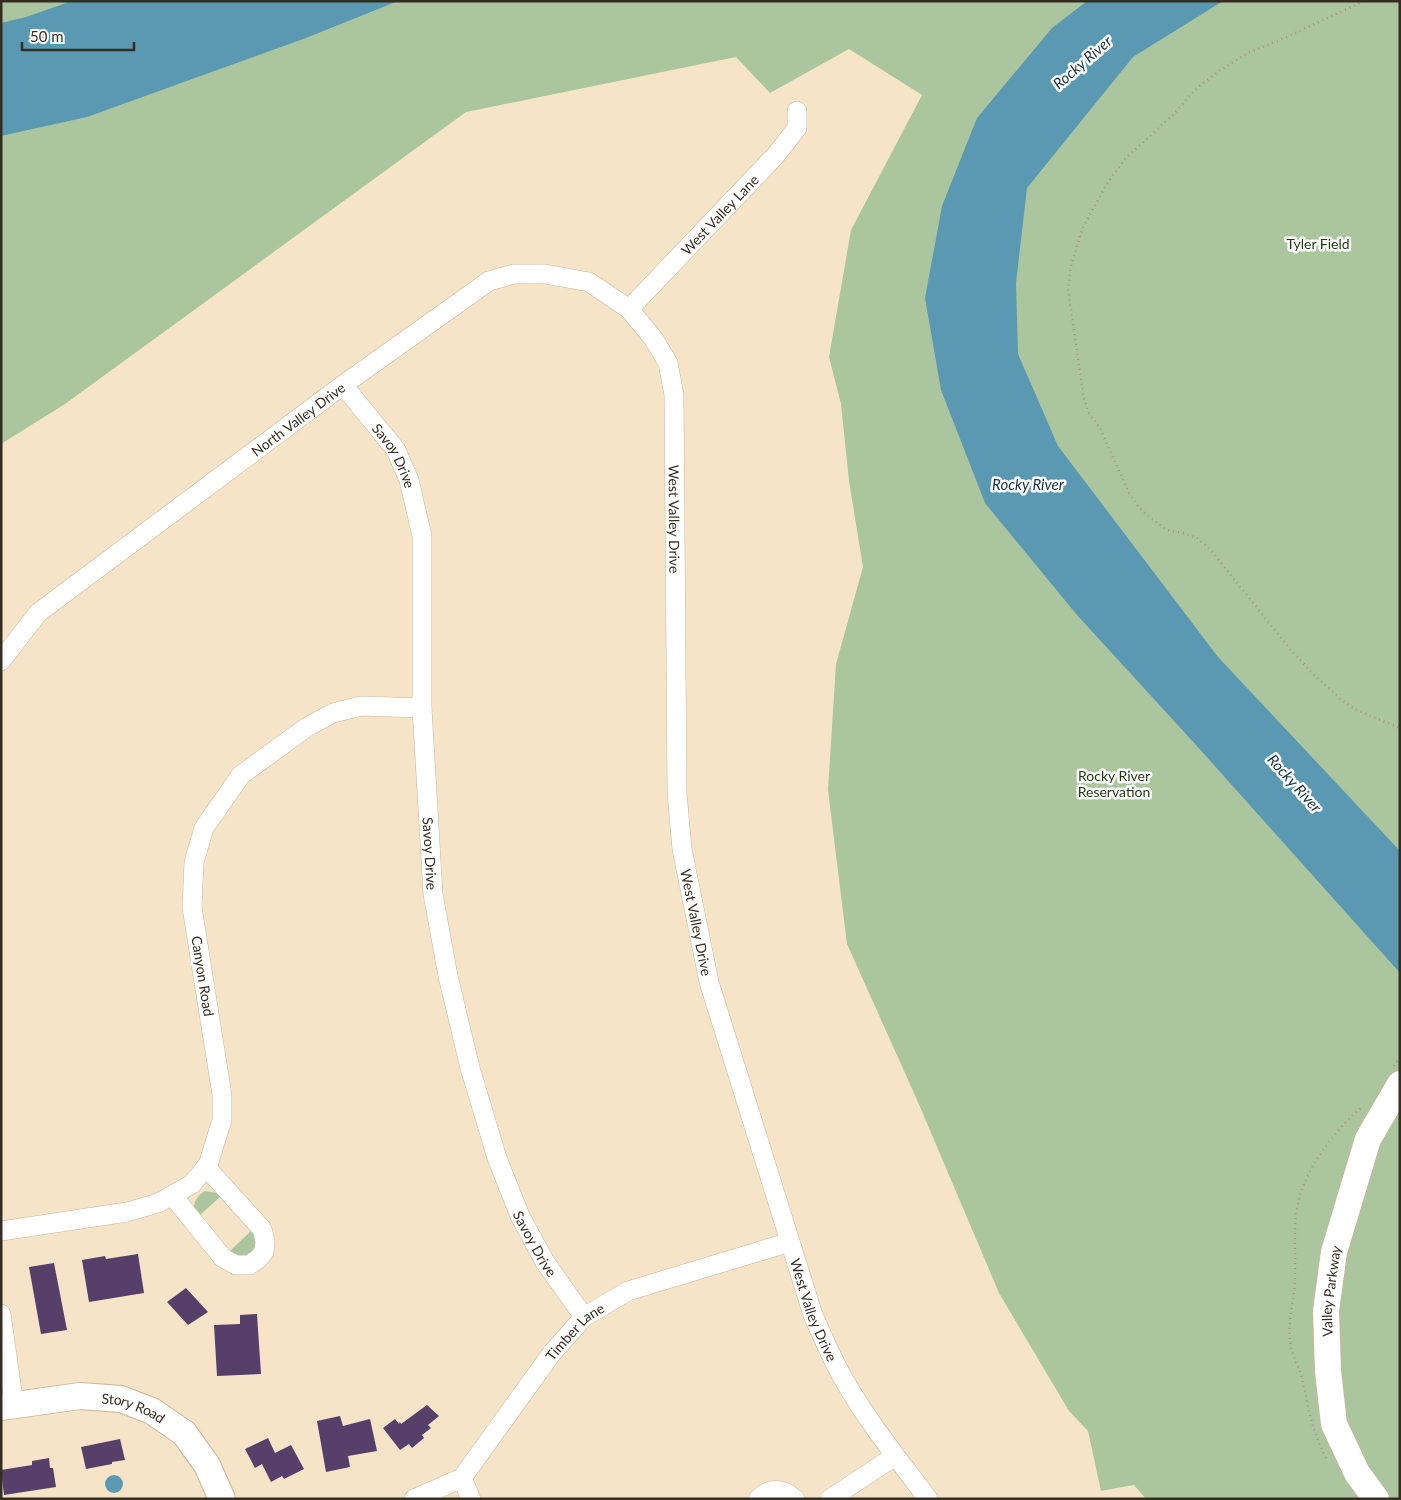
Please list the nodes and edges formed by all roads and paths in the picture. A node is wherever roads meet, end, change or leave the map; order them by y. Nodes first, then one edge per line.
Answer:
1 (1364, 1) edge
2 (797, 111) dead end
3 (629, 309) junction
4 (343, 384) junction
5 (1, 660) edge
6 (422, 708) junction
7 (1400, 728) edge
8 (1400, 1084) edge
9 (206, 1167) junction
10 (172, 1195) junction
11 (1, 1231) edge
12 (790, 1242) junction
13 (1, 1314) edge
14 (584, 1317) junction
15 (8, 1406) edge
16 (895, 1456) junction
17 (462, 1478) junction
18 (222, 1499) edge
19 (414, 1499) edge
20 (471, 1499) edge
21 (758, 1499) edge
22 (796, 1499) edge
23 (830, 1499) edge
24 (928, 1499) edge
25 (1376, 1499) edge

1 - 7 path
2 - 3 street, West Valley Lane
3 - 4 street, North Valley Drive
3 - 12 street, West Valley Drive
4 - 5 street, North Valley Drive
4 - 6 street, Savoy Drive
6 - 9 street, Canyon Road
6 - 14 street, Savoy Drive
8 - 25 street, Valley Parkway
9 - 10 street, Canyon Road
9 - 10 street
10 - 11 street, Canyon Road
12 - 14 street, Timber Lane
12 - 16 street, West Valley Drive
13 - 15 street
14 - 17 street, Timber Lane
15 - 18 street, Story Road
16 - 23 street
16 - 24 street, West Valley Drive
17 - 19 street
17 - 20 street
21 - 22 street

